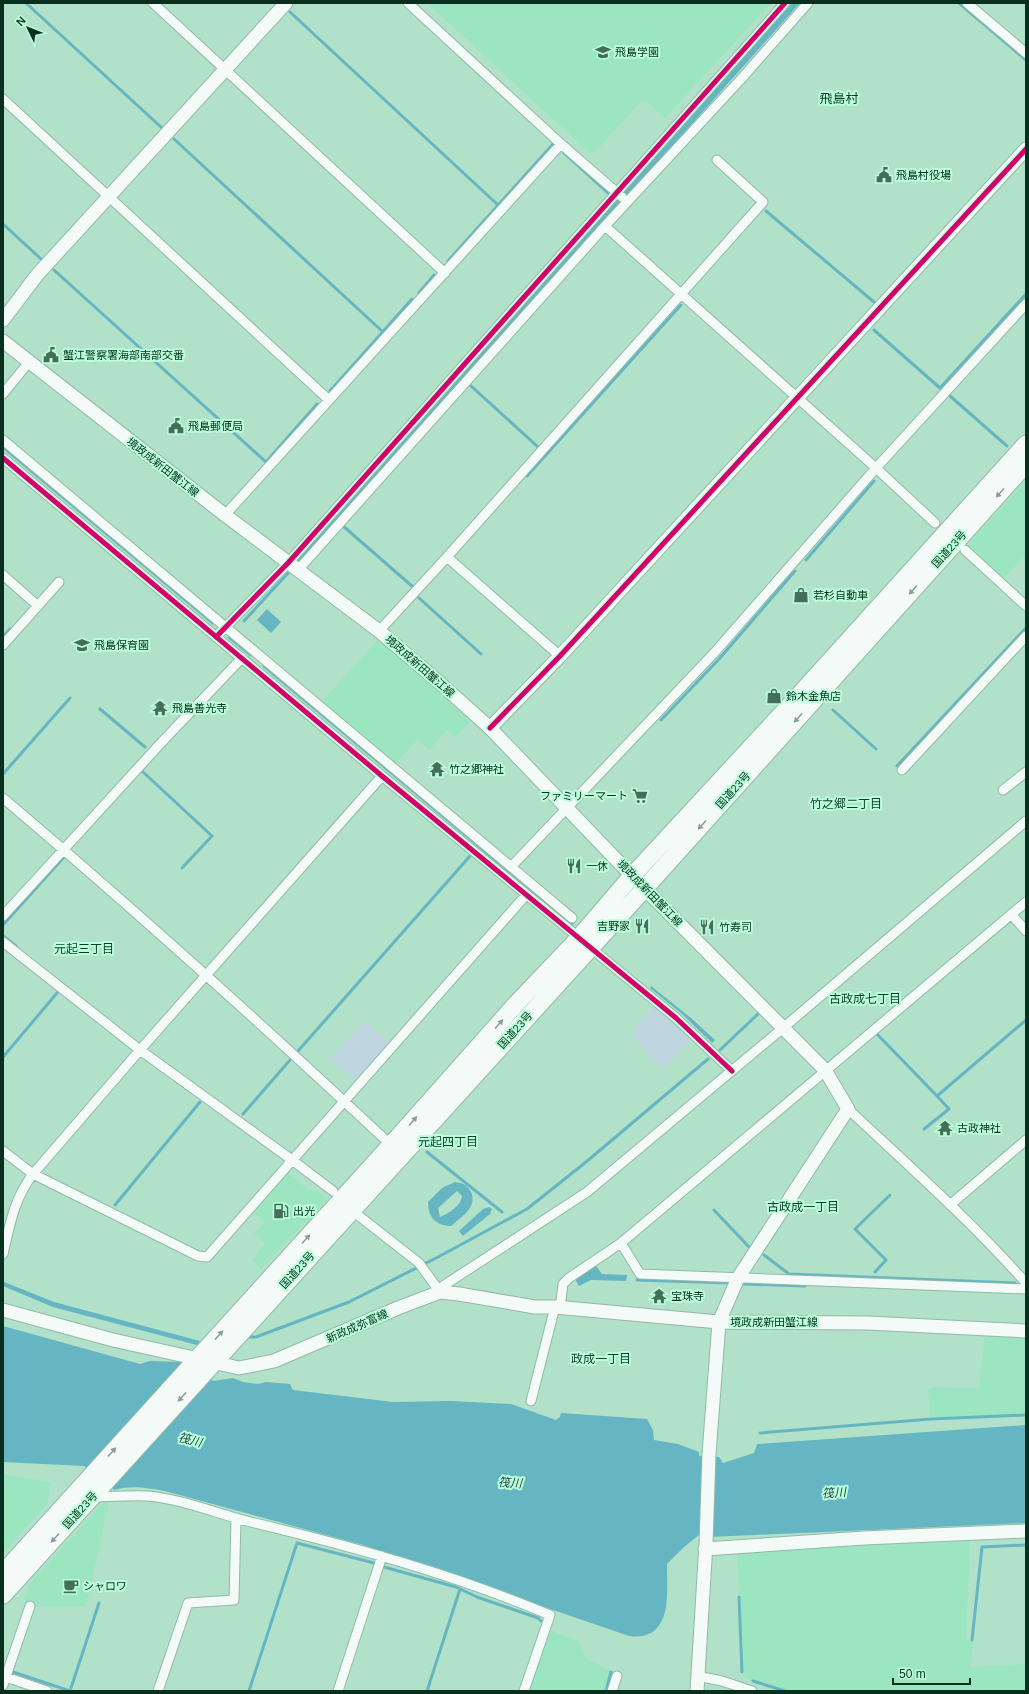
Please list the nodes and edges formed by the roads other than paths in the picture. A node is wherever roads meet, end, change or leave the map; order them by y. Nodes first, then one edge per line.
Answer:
1 (153, 3) edge
2 (286, 3) edge
3 (408, 3) edge
4 (785, 3) edge
5 (808, 3) edge
6 (967, 3) edge
7 (1026, 53) edge
8 (729, 67) junction
9 (224, 69) junction
10 (742, 78) junction
11 (3, 98) edge
12 (561, 144) junction
13 (1026, 149) edge
14 (717, 160) dead end
15 (617, 193) junction
16 (109, 195) junction
17 (627, 202) junction
18 (605, 226) junction
19 (445, 273) junction
20 (681, 294) junction
21 (1026, 304) edge
22 (3, 320) edge
23 (3, 341) edge
24 (29, 362) junction
25 (3, 394) edge
26 (798, 398) junction
27 (329, 400) junction
28 (3, 440) edge
29 (1026, 444) edge
30 (3, 458) edge
31 (1026, 464) edge
32 (876, 468) junction
33 (225, 516) junction
34 (936, 524) dead end
35 (965, 550) dead end
36 (447, 557) junction
37 (293, 567) junction
38 (3, 575) edge
39 (59, 582) dead end
40 (38, 606) junction
41 (1026, 606) edge
42 (226, 627) junction
43 (379, 631) junction
44 (1026, 636) edge
45 (216, 637) junction
46 (3, 645) edge
47 (560, 656) junction
48 (242, 658) junction
49 (490, 728) junction
50 (902, 770) dead end
51 (1026, 772) edge
52 (382, 776) junction
53 (1003, 790) dead end
54 (3, 798) edge
55 (568, 807) junction
56 (1026, 821) edge
57 (63, 849) junction
58 (511, 867) junction
59 (632, 876) junction
60 (645, 888) junction
61 (526, 895) junction
62 (1026, 902) edge
63 (1011, 914) junction
64 (3, 916) edge
65 (572, 918) dead end
66 (1026, 931) edge
67 (571, 932) dead end
68 (3, 942) edge
69 (597, 953) dead end
70 (206, 976) junction
71 (783, 1028) junction
72 (140, 1050) junction
73 (825, 1070) junction
74 (732, 1071) junction
75 (344, 1101) junction
76 (848, 1109) junction
77 (1026, 1140) edge
78 (391, 1145) junction
79 (3, 1151) edge
80 (292, 1160) junction
81 (33, 1174) junction
82 (333, 1191) dead end
83 (950, 1205) junction
84 (359, 1216) dead end
85 (621, 1243) junction
86 (3, 1254) edge
87 (738, 1278) junction
88 (1026, 1283) edge
89 (1026, 1289) edge
90 (440, 1292) junction
91 (558, 1308) junction
92 (3, 1310) edge
93 (719, 1322) junction
94 (1026, 1331) edge
95 (202, 1363) junction
96 (531, 1401) dead end
97 (93, 1489) junction
98 (236, 1519) junction
99 (1026, 1531) edge
100 (705, 1546) junction
101 (382, 1556) junction
102 (3, 1573) edge
103 (3, 1595) edge
104 (30, 1606) dead end
105 (617, 1676) dead end
106 (698, 1676) junction
107 (4, 1679) edge
108 (47, 1691) edge
109 (158, 1691) edge
110 (338, 1691) edge
111 (524, 1691) edge
112 (612, 1691) edge
113 (696, 1691) edge
114 (752, 1691) edge

1 - 9 street
2 - 9 main road
3 - 12 street
4 - 8 street
5 - 10 street
6 - 7 street
8 - 10 street
8 - 15 street
9 - 16 main road
9 - 19 street
10 - 17 street
11 - 16 street
12 - 15 street
12 - 19 street
13 - 26 main road
14 - 20 street
15 - 17 street
15 - 37 street
16 - 22 main road
16 - 27 street
17 - 18 street
18 - 20 street
18 - 37 street
19 - 27 street
20 - 26 street
20 - 36 street
21 - 32 street
23 - 24 main road, 境政成新田蟹江線
24 - 25 street
24 - 33 main road, 境政成新田蟹江線
26 - 32 street
26 - 47 main road
27 - 33 street
28 - 42 street
29 - 59 highway, 国道23号
30 - 45 street
31 -> 60 highway, 国道23号
32 - 34 street
32 - 55 street
33 - 37 main road, 境政成新田蟹江線
35 - 41 street
36 - 43 street
36 - 47 street
37 - 42 street
37 - 43 main road, 境政成新田蟹江線
38 - 40 street
39 - 40 street
40 - 46 street
42 - 45 street
42 - 58 street
43 - 49 main road, 境政成新田蟹江線
44 - 50 street
45 - 48 street
47 - 49 main road
48 - 52 street
48 - 57 street
49 - 55 main road, 境政成新田蟹江線
51 - 53 street
52 - 61 street
52 - 70 street
54 - 57 street
55 - 58 street
55 - 59 main road, 境政成新田蟹江線
56 - 71 street
57 - 64 street
57 - 70 street
58 - 65 street
59 - 60 main road, 境政成新田蟹江線
78 -> 59 highway, 国道23号
60 - 71 main road, 境政成新田蟹江線
60 - 95 highway, 国道23号
61 - 67 street
61 - 75 street
62 - 63 street
63 - 66 street
63 - 73 street
68 - 72 street
69 - 74 street
70 - 72 street
70 - 75 street
71 - 73 main road, 境政成新田蟹江線
71 - 74 street
72 - 80 street
72 - 81 street
73 - 76 main road, 境政成新田蟹江線
73 - 85 street
74 - 90 street
75 - 78 street
75 - 80 street
76 - 83 street
76 - 87 main road, 境政成新田蟹江線
77 - 83 street
95 -> 78 highway, 国道23号
79 - 81 street
80 - 81 street
80 - 82 street
81 - 86 street
83 - 88 street
84 - 90 street
85 - 87 street
85 - 91 street
87 - 89 street
87 - 93 main road, 境政成新田蟹江線
90 - 91 main road, 新政成弥富線
90 - 95 main road, 新政成弥富線
91 - 93 main road, 新政成弥富線
91 - 96 street
92 - 95 main road, 新政成弥富線
93 - 94 main road, 境政成新田蟹江線
93 - 100 main road
95 - 97 highway, 国道23号
97 - 98 street
97 - 102 highway, 国道23号
97 -> 103 highway, 国道23号
98 - 101 street
98 - 109 street
99 - 100 main road
100 - 106 main road
101 - 110 street
101 - 111 street
104 - 107 street
105 - 112 street
106 - 113 main road
106 - 114 street
107 - 108 street

